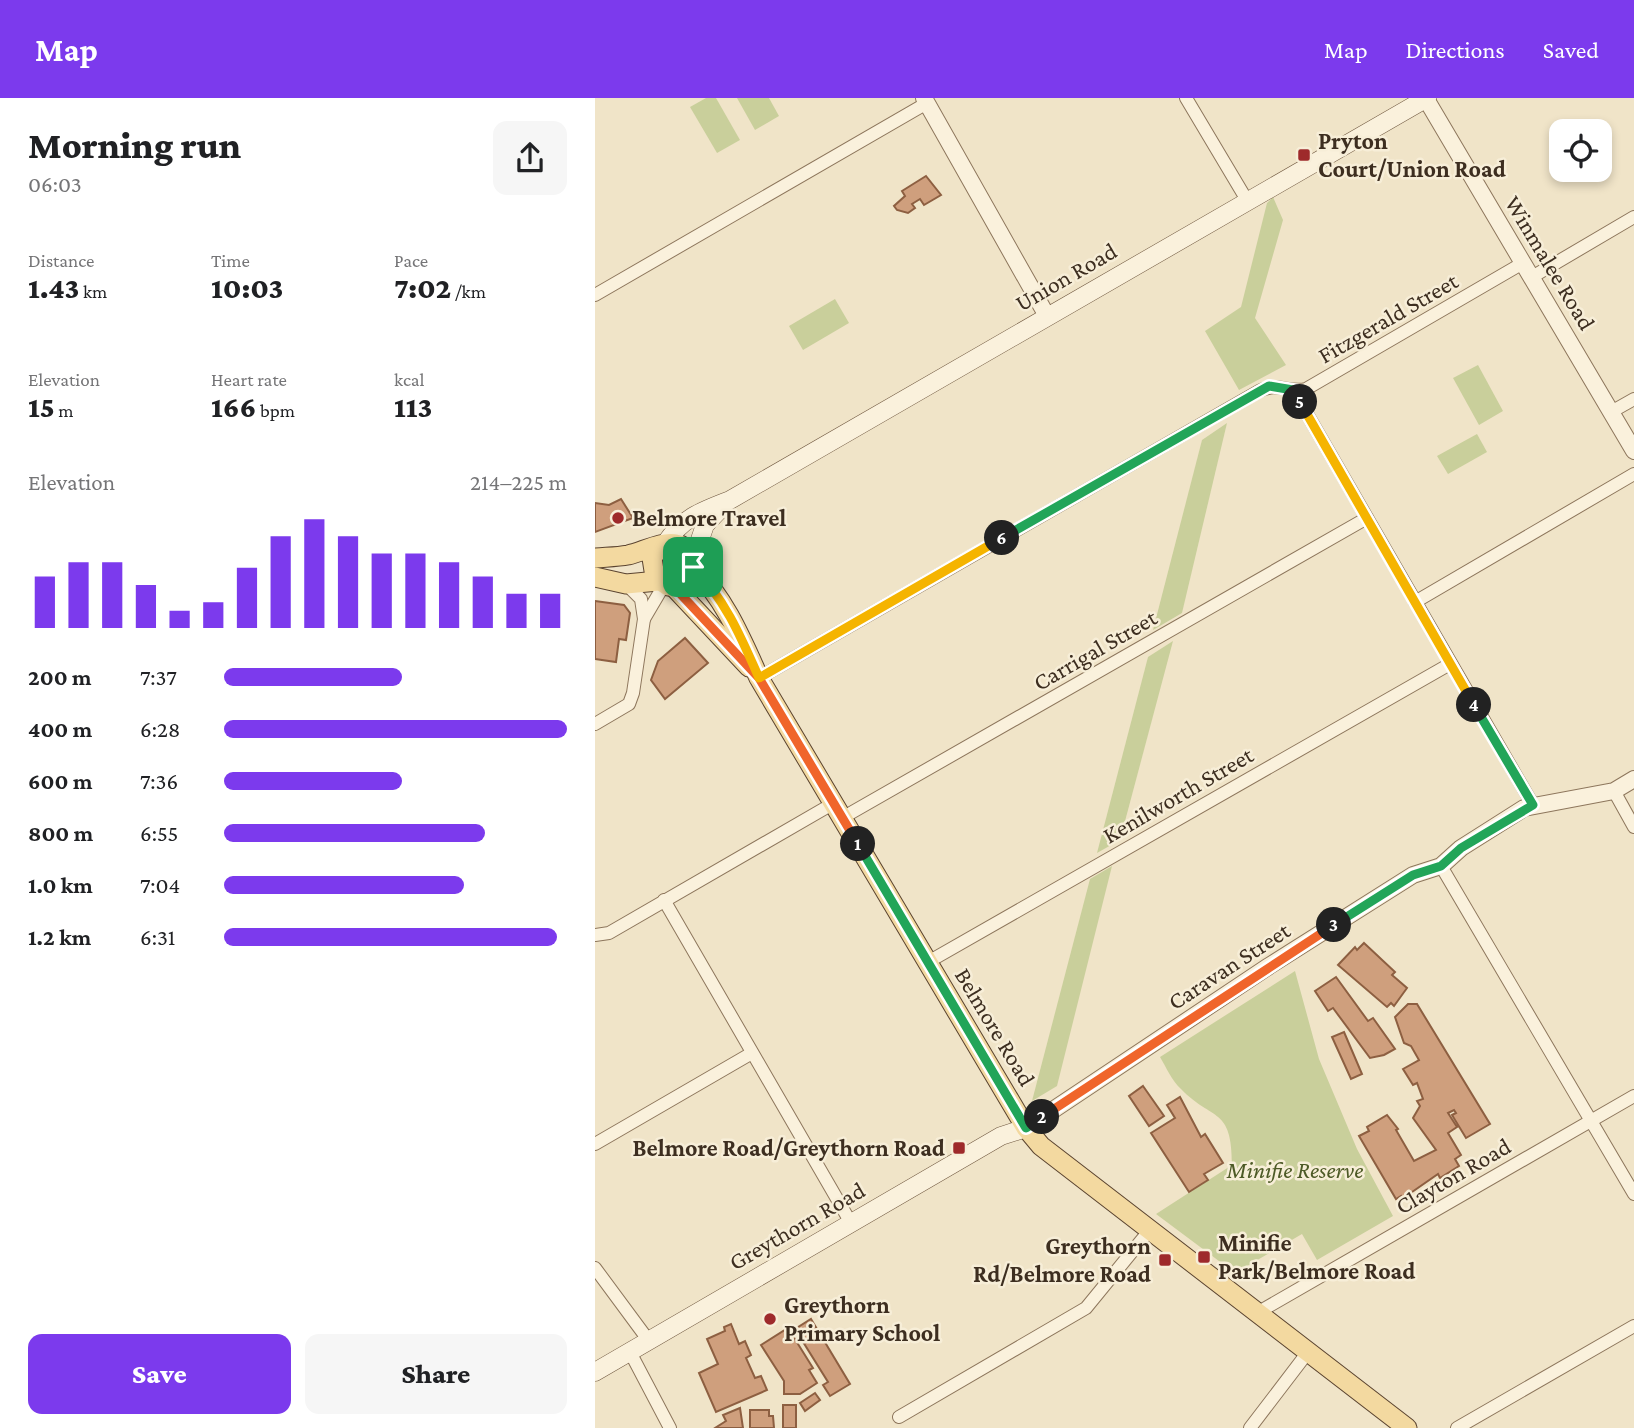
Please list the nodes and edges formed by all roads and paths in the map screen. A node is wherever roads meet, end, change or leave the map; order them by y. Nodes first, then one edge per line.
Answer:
1 (1186, 98) edge
2 (1427, 98) edge
3 (926, 101) edge
4 (1248, 202) junction
5 (1634, 217) edge
6 (1527, 270) junction
7 (595, 295) edge
8 (1047, 316) junction
9 (1299, 391) junction
10 (1634, 398) edge
11 (1611, 412) junction
12 (1634, 452) edge
13 (1634, 474) edge
14 (730, 500) junction
15 (1367, 518) junction
16 (663, 546) junction
17 (595, 558) edge
18 (693, 564) junction
19 (595, 577) edge
20 (626, 584) junction
21 (665, 584) junction
22 (1415, 602) junction
23 (644, 619) junction
24 (1450, 664) junction
25 (759, 678) junction
26 (595, 724) edge
27 (1634, 779) edge
28 (1614, 792) junction
29 (1533, 805) junction
30 (838, 810) junction
31 (1634, 827) edge
32 (1441, 866) junction
33 (664, 900) junction
34 (595, 935) edge
35 (928, 962) junction
36 (752, 1053) junction
37 (1634, 1096) edge
38 (1590, 1121) junction
39 (1026, 1128) junction
40 (595, 1144) edge
41 (1634, 1194) edge
42 (851, 1223) junction
43 (1149, 1231) junction
44 (595, 1268) edge
45 (1257, 1313) junction
46 (1634, 1326) edge
47 (649, 1341) junction
48 (1308, 1352) junction
49 (626, 1354) junction
50 (595, 1372) edge
51 (899, 1417) dead end
52 (670, 1428) edge
53 (1250, 1428) edge
54 (1407, 1428) edge
55 (1457, 1428) edge

1 - 4 street
2 - 4 main road, Union Road
2 - 6 street, Winmalee Road
3 - 7 street
3 - 8 street
4 - 8 main road, Union Road
5 - 6 street, Fitzgerald Street
6 - 9 street, Fitzgerald Street
6 - 11 street, Winmalee Road
8 - 14 main road, Union Road
9 - 15 street
9 - 25 street, Fitzgerald Street
10 - 11 street
11 - 12 street, Winmalee Road
13 - 22 street
14 - 16 main road, Union Road
14 - 18 main road, Union Road
15 - 22 street
15 - 30 street, Carrigal Street
16 - 17 main road
16 - 18 main road, Belmore Road
16 - 21 main road
18 - 21 main road
18 - 25 main road, Belmore Road
19 - 20 main road
20 - 21 main road
20 - 23 street
21 - 23 street
21 - 25 main road, Belmore Road
22 - 24 street
23 - 26 street
24 - 29 street
24 - 35 street, Kenilworth Street
25 - 30 main road, Belmore Road
27 - 28 street
28 - 29 street, Caravan Street
28 - 31 street
29 - 32 street, Caravan Street
30 - 33 street, Carrigal Street
30 - 35 main road, Belmore Road
32 - 38 street
32 - 39 street, Caravan Street
33 - 34 street, Carrigal Street
33 - 36 street
35 - 39 main road, Belmore Road
36 - 40 street
36 - 42 street
37 - 38 street, Clayton Road
38 - 41 street
38 - 45 street, Clayton Road
39 - 42 main road, Greythorn Road
39 - 43 main road, Belmore Road
42 - 47 main road, Greythorn Road
43 - 45 main road, Belmore Road
43 - 51 street
44 - 47 street
45 - 48 main road, Belmore Road
46 - 55 street
47 - 49 main road, Greythorn Road
48 - 53 street
48 - 54 main road, Belmore Road
49 - 50 main road, Greythorn Road
49 - 52 street

